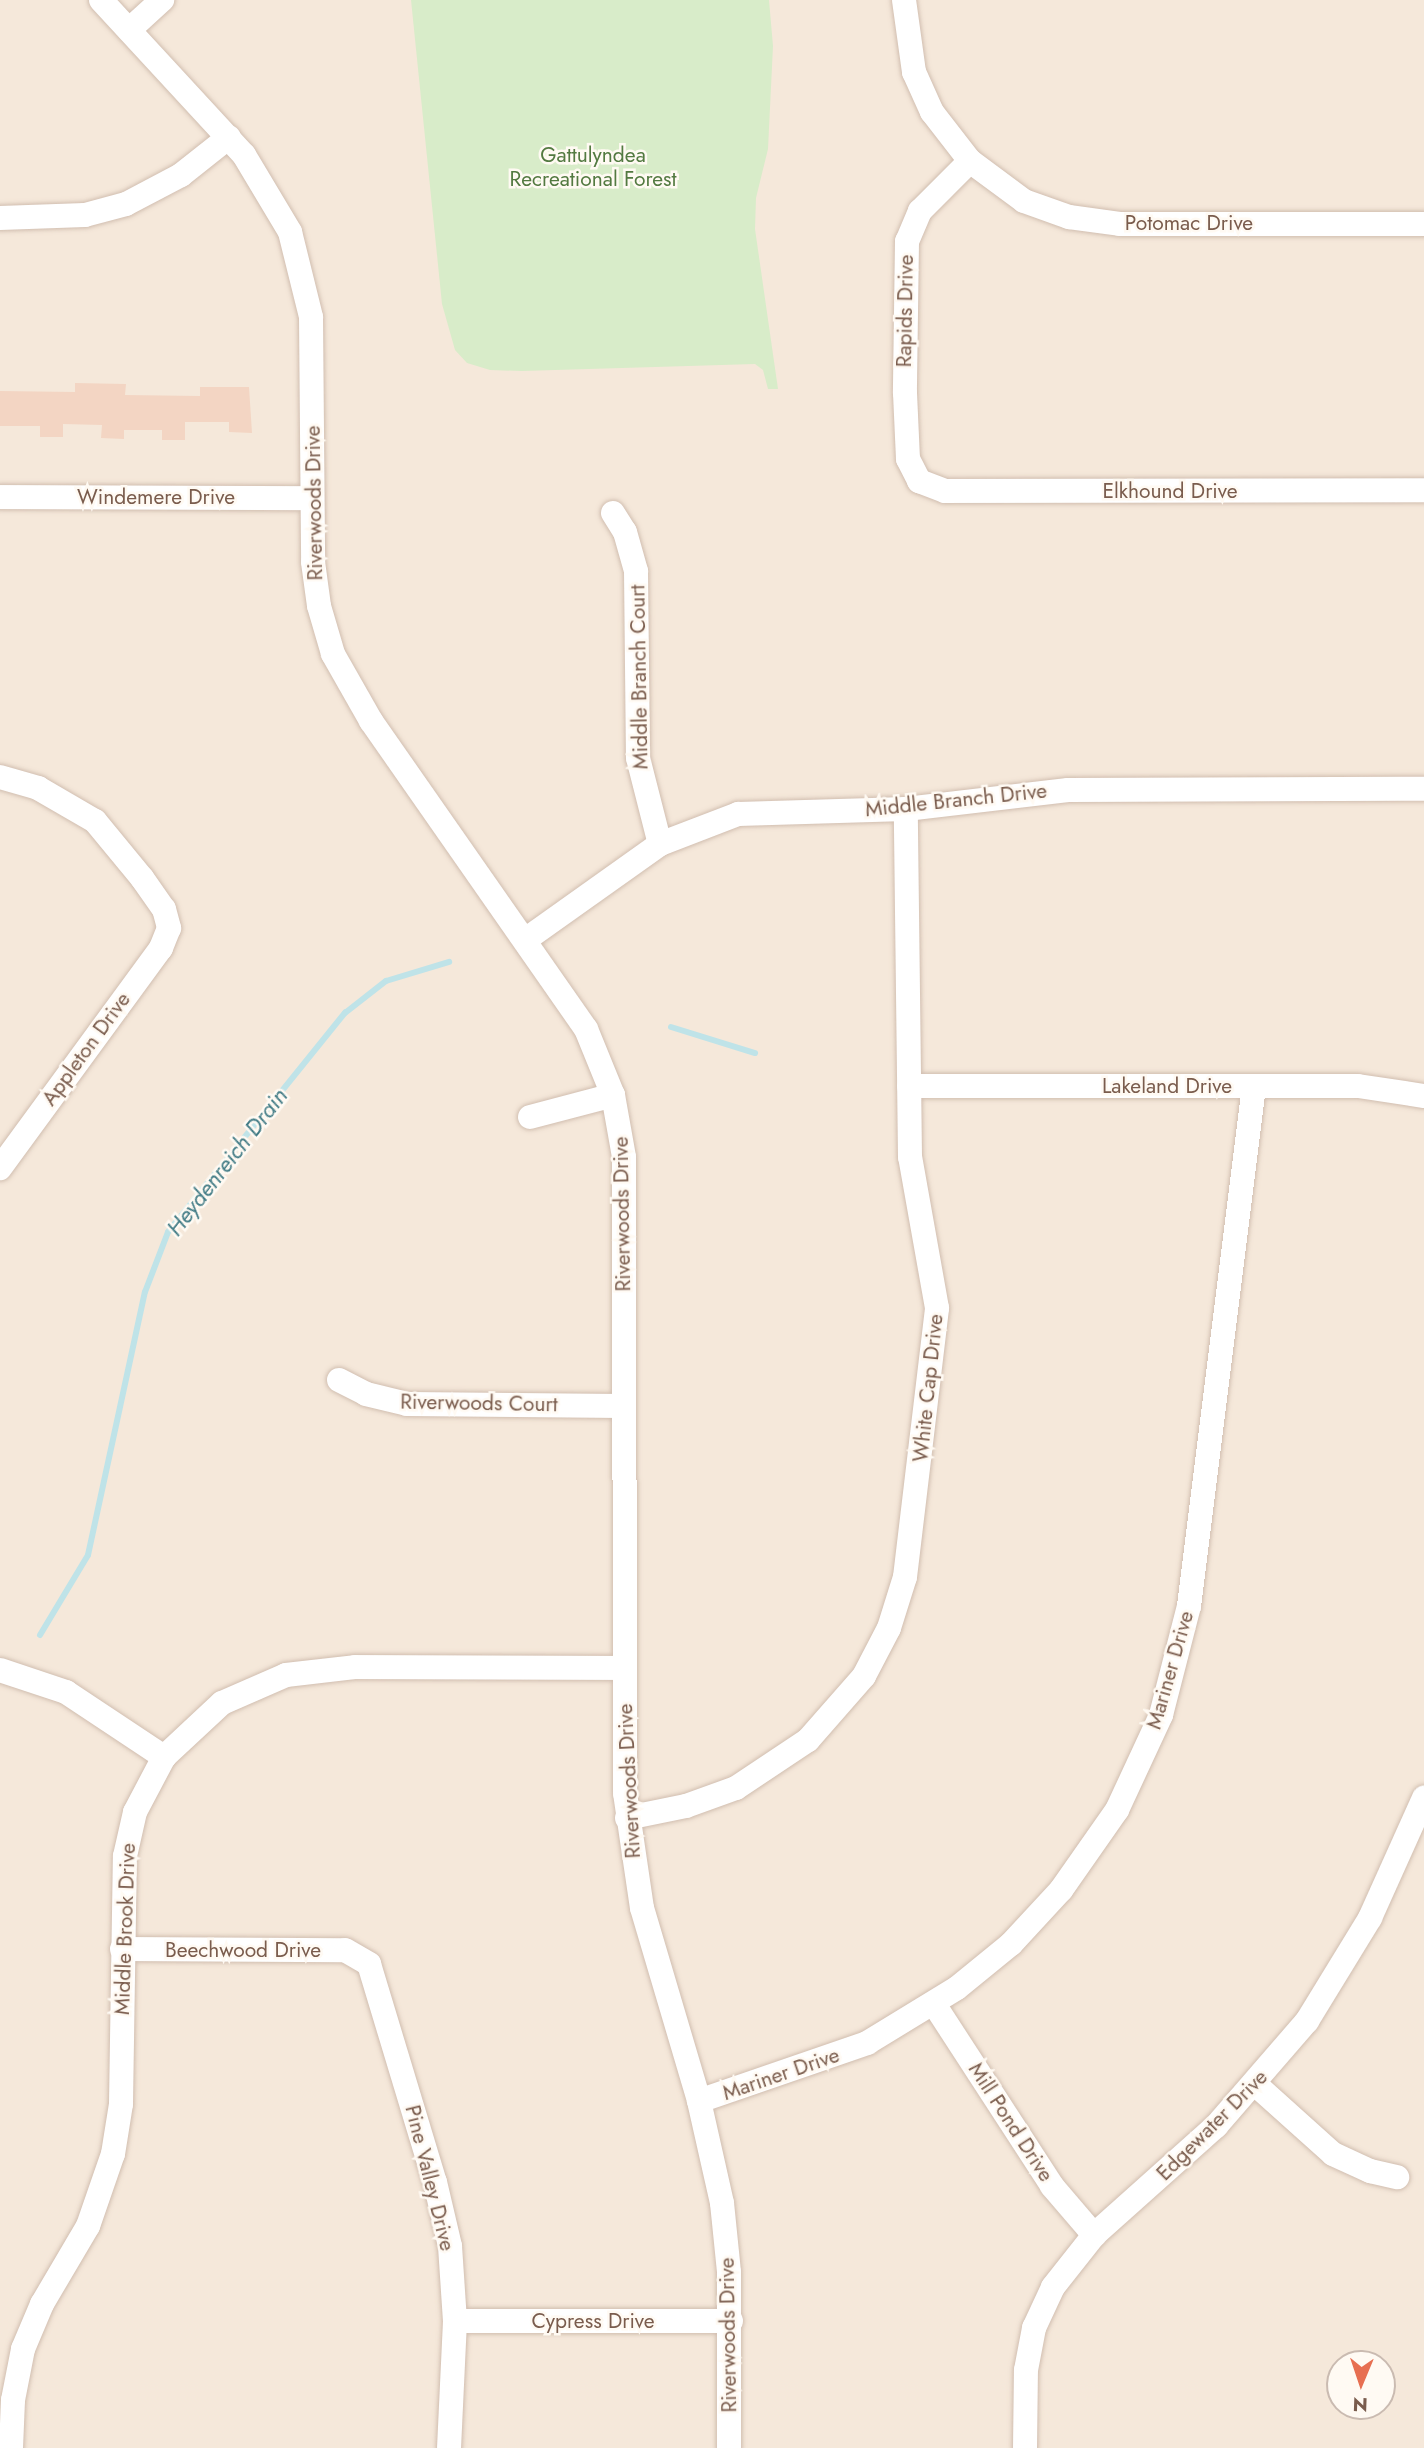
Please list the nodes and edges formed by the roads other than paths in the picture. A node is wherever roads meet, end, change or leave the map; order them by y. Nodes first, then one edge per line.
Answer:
1 (101, 0) edge
2 (162, 0) edge
3 (904, 0) edge
4 (129, 30) junction
5 (229, 136) junction
6 (970, 162) junction
7 (0, 218) edge
8 (1424, 224) edge
9 (919, 481) joint
10 (1424, 490) edge
11 (0, 497) edge
12 (312, 498) junction
13 (613, 513) dead end
14 (0, 777) edge
15 (1424, 789) edge
16 (906, 809) junction
17 (660, 844) junction
18 (525, 940) junction
19 (909, 1086) junction
20 (1254, 1086) junction
21 (613, 1095) junction
22 (1424, 1097) edge
23 (530, 1117) dead end
24 (0, 1168) edge
25 (339, 1380) dead end
26 (623, 1406) junction
27 (624, 1668) junction
28 (0, 1670) edge
29 (164, 1757) junction
30 (1423, 1807) edge
31 (627, 1818) junction
32 (121, 1949) junction
33 (362, 1958) joint
34 (934, 2004) junction
35 (1255, 2084) junction
36 (699, 2101) junction
37 (1397, 2177) dead end
38 (1094, 2235) junction
39 (455, 2321) junction
40 (731, 2321) junction
41 (11, 2448) edge
42 (449, 2448) edge
43 (729, 2448) edge
44 (1025, 2448) edge

1 - 4 street, Riverwoods Drive
2 - 4 street
3 - 6 street, Potomac Drive
4 - 5 street, Riverwoods Drive
5 - 7 street
5 - 12 street, Riverwoods Drive
6 - 8 street, Potomac Drive
6 - 9 street, Rapids Drive
9 - 10 street, Elkhound Drive
11 - 12 street, Windemere Drive
12 - 18 street, Riverwoods Drive
13 - 17 street, Middle Branch Court
14 - 24 street, Appleton Drive
15 - 16 street, Middle Branch Drive
16 - 17 street, Middle Branch Drive
16 - 19 street, White Cap Drive
17 - 18 street, Middle Branch Drive
18 - 21 street, Riverwoods Drive
19 - 20 street, Lakeland Drive
19 - 31 street, White Cap Drive
20 - 22 street, Lakeland Drive
20 - 34 street, Mariner Drive
21 - 23 street
21 - 26 street, Riverwoods Drive
25 - 26 street, Riverwoods Court
26 - 27 street, Riverwoods Drive
27 - 29 street, Middle Brook Drive
27 - 31 street, Riverwoods Drive
28 - 29 street
29 - 32 street, Middle Brook Drive
30 - 35 street, Edgewater Drive
31 - 36 street, Riverwoods Drive
32 - 33 street, Beechwood Drive
32 - 41 street, Middle Brook Drive
33 - 39 street, Pine Valley Drive
34 - 36 street, Mariner Drive
34 - 38 street, Mill Pond Drive
35 - 37 street
35 - 38 street, Edgewater Drive
36 - 40 street, Riverwoods Drive
38 - 44 street, Edgewater Drive
39 - 40 street, Cypress Drive
39 - 42 street, Pine Valley Drive
40 - 43 street, Riverwoods Drive

